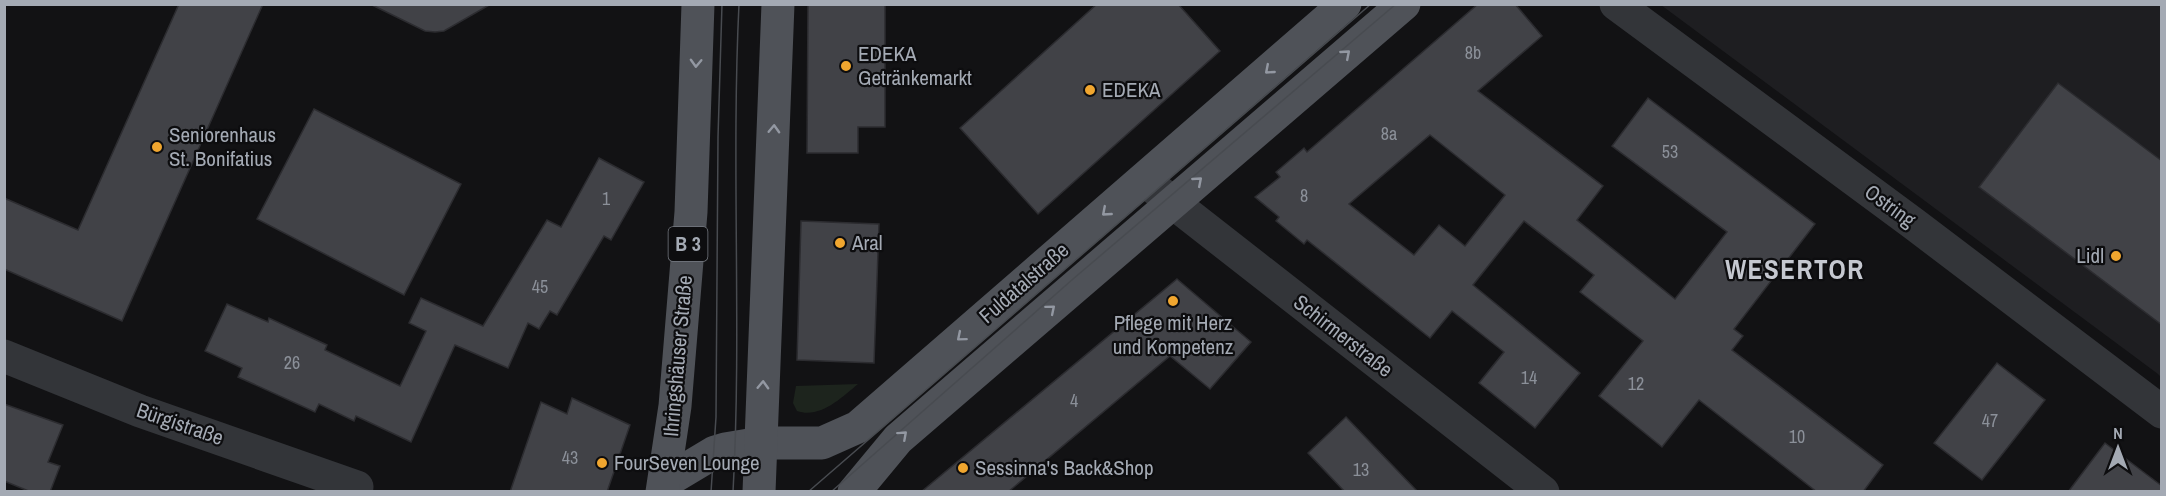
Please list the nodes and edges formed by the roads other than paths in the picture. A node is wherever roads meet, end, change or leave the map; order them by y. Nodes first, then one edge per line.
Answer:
1 (698, 4) edge
2 (778, 4) edge
3 (1345, 4) edge
4 (1404, 4) edge
5 (1616, 4) edge
6 (1144, 180) junction
7 (1172, 203) junction
8 (4, 356) edge
9 (2162, 412) edge
10 (761, 443) junction
11 (357, 487) dead end
12 (664, 487) edge
13 (759, 492) edge
14 (854, 492) edge
15 (1543, 492) edge

1 -> 12 main road, Ihringshäuser Straße / B 3
10 -> 2 main road
3 -> 6 main road, Fuldatalstraße
7 -> 4 main road, Fuldatalstraße
5 - 9 street, Ostring
6 - 7 street, Schirmerstraße
6 -> 10 main road, Fuldatalstraße
14 -> 7 main road, Fuldatalstraße
7 - 15 street, Schirmerstraße
8 - 11 street, Bürgistraße
10 - 12 main road, Fuldatalstraße
10 - 13 main road

